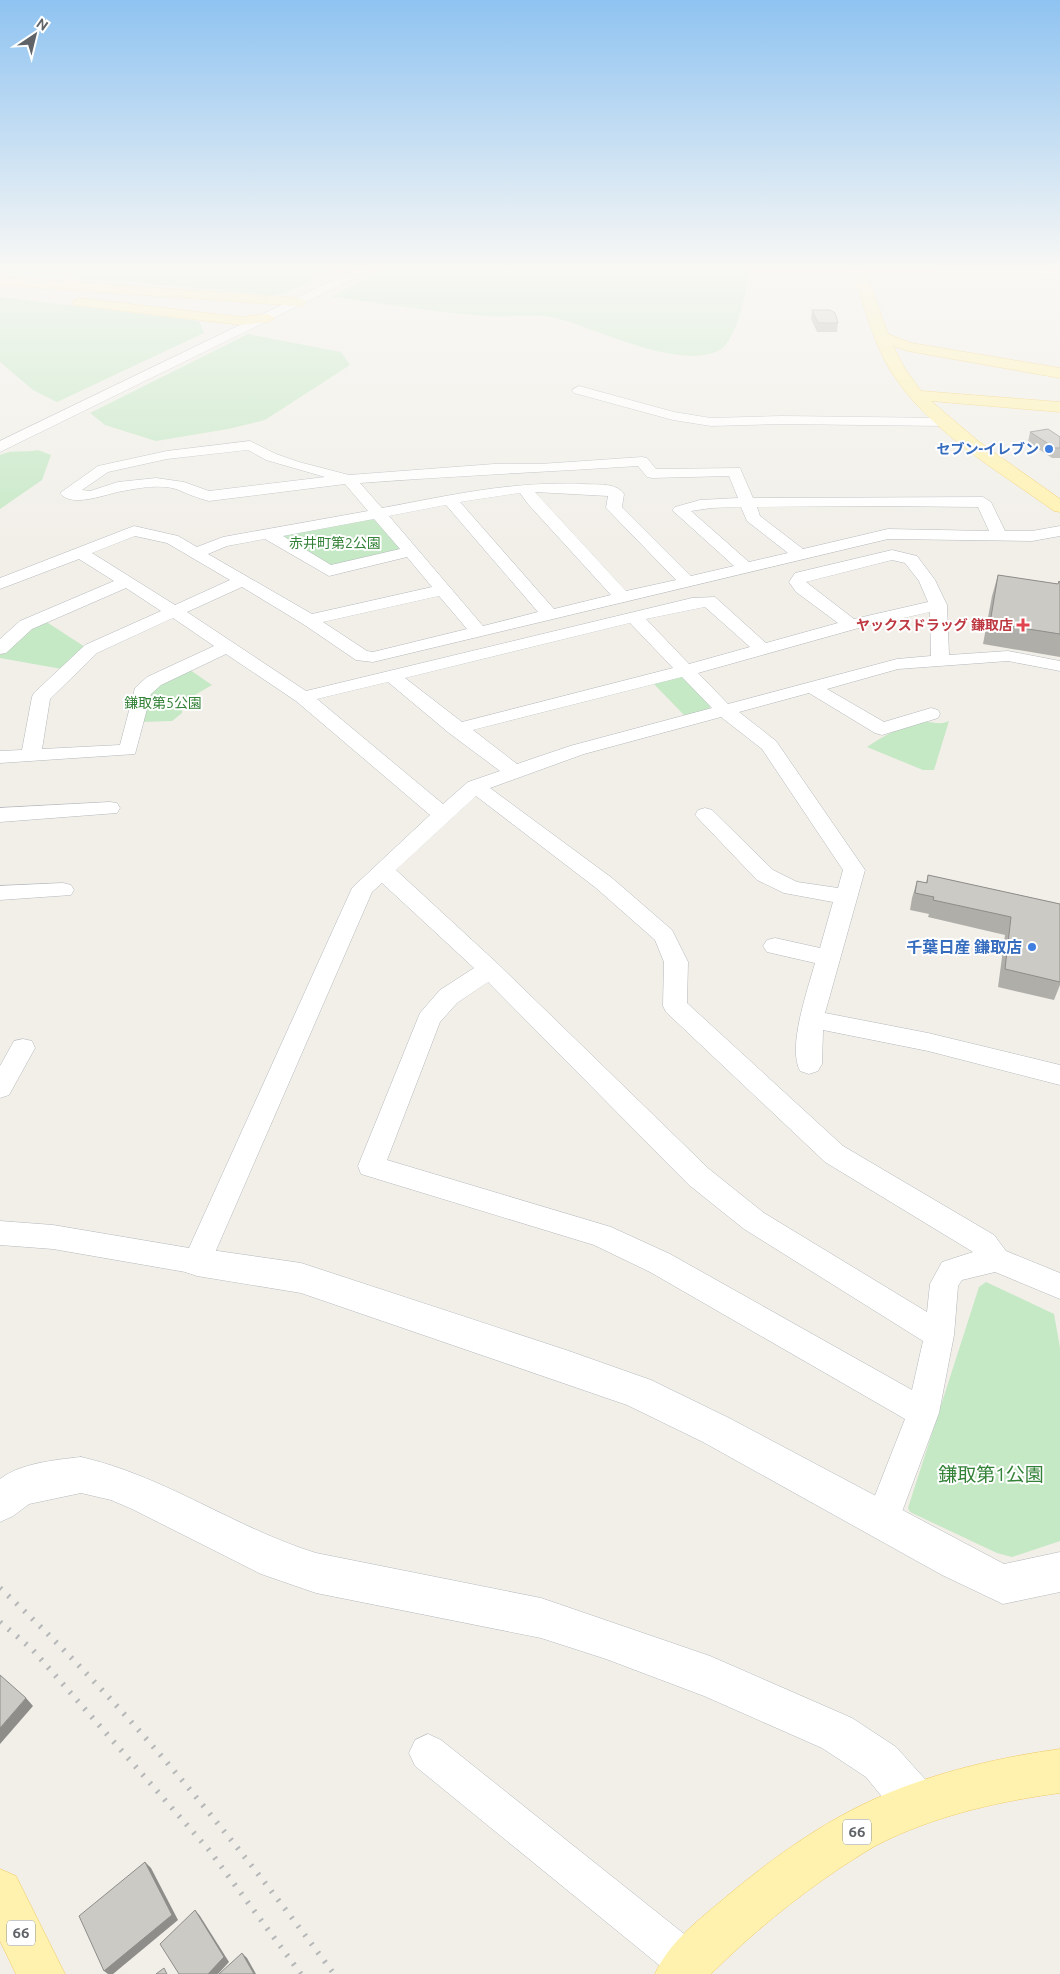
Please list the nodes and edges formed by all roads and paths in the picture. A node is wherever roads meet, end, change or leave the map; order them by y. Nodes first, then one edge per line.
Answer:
1 (161, 362) edge
2 (170, 362) edge
3 (894, 362) edge
4 (996, 362) edge
5 (1060, 373) edge
6 (114, 387) junction
7 (579, 390) dead end
8 (917, 395) junction
9 (1060, 407) edge
10 (944, 422) junction
11 (0, 438) edge
12 (0, 447) edge
13 (349, 479) junction
14 (524, 488) junction
15 (449, 499) junction
16 (748, 503) junction
17 (1060, 507) edge
18 (377, 512) junction
19 (1060, 531) edge
20 (267, 533) junction
21 (999, 534) junction
22 (412, 551) junction
23 (81, 553) junction
24 (195, 553) junction
25 (800, 554) junction
26 (745, 567) junction
27 (242, 581) junction
28 (687, 581) junction
29 (126, 582) junction
30 (0, 584) edge
31 (443, 590) junction
32 (621, 596) junction
33 (938, 605) junction
34 (175, 612) junction
35 (549, 614) junction
36 (634, 617) junction
37 (309, 620) junction
38 (851, 625) junction
39 (478, 631) junction
40 (227, 646) junction
41 (0, 649) edge
42 (763, 649) junction
43 (940, 661) junction
44 (1060, 666) edge
45 (687, 670) junction
46 (392, 676) junction
47 (811, 687) junction
48 (303, 697) junction
49 (724, 710) junction
50 (931, 714) dead end
51 (456, 728) junction
52 (32, 755) junction
53 (0, 757) edge
54 (514, 772) junction
55 (475, 786) junction
56 (110, 808) dead end
57 (0, 815) edge
58 (442, 815) junction
59 (705, 816) dead end
60 (382, 870) junction
61 (63, 890) dead end
62 (0, 893) edge
63 (845, 897) junction
64 (774, 946) dead end
65 (828, 958) junction
66 (490, 970) junction
67 (811, 1019) junction
68 (23, 1048) dead end
69 (809, 1064) dead end
70 (1060, 1075) edge
71 (0, 1088) edge
72 (0, 1233) edge
73 (996, 1260) junction
74 (197, 1262) junction
75 (1060, 1286) edge
76 (939, 1335) junction
77 (923, 1413) junction
78 (0, 1503) edge
79 (882, 1521) junction
80 (1060, 1572) edge
81 (428, 1752) dead end
82 (1060, 1771) edge
83 (917, 1804) junction
84 (0, 1892) edge
85 (684, 1969) edge
86 (41, 1974) edge

1 - 6 street
2 - 6 street
3 - 8 main road
4 - 5 main road
6 - 11 street
6 - 12 street
7 - 10 street
8 - 9 main road
8 - 10 main road
10 - 17 main road
13 - 13 street
13 - 16 street
13 - 18 street
14 - 15 street
14 - 28 street
14 - 32 street
15 - 18 street
15 - 35 street
16 - 21 street
16 - 25 street
16 - 26 street
18 - 20 street
18 - 22 street
19 - 21 street
20 - 22 street
20 - 24 street
21 - 25 street
22 - 31 street
23 - 24 street
23 - 29 street
23 - 30 street
24 - 27 street
25 - 26 street
26 - 28 street
27 - 34 street
27 - 37 street
28 - 32 street
29 - 34 street
29 - 41 street
31 - 37 street
31 - 39 street
32 - 35 street
33 - 38 street
33 - 38 street
33 - 43 street
34 - 40 street
34 - 52 street
35 - 39 street
36 - 42 street
36 - 45 street
36 - 46 street
37 - 39 street
38 - 42 street
40 - 48 street
40 - 52 street
42 - 45 street
43 - 44 street
43 - 47 street
45 - 49 street
45 - 51 street
46 - 48 street
46 - 51 street
47 - 49 street
47 - 50 street
48 - 58 street
49 - 54 street
49 - 63 street
51 - 54 street
52 - 53 street
54 - 55 street
55 - 58 street
55 - 73 street
56 - 57 street
58 - 60 street
59 - 63 street
60 - 66 street
60 - 74 street
61 - 62 street
63 - 65 street
64 - 65 street
65 - 67 street
66 - 76 street
66 - 77 street
67 - 69 street
67 - 70 street
68 - 71 street
72 - 74 street
73 - 75 street
73 - 76 street
74 - 79 street
76 - 77 street
77 - 79 street
78 - 83 street
79 - 80 street
81 - 85 street
82 - 83 main road, 66
83 - 85 main road, 66
84 - 86 main road, 66

